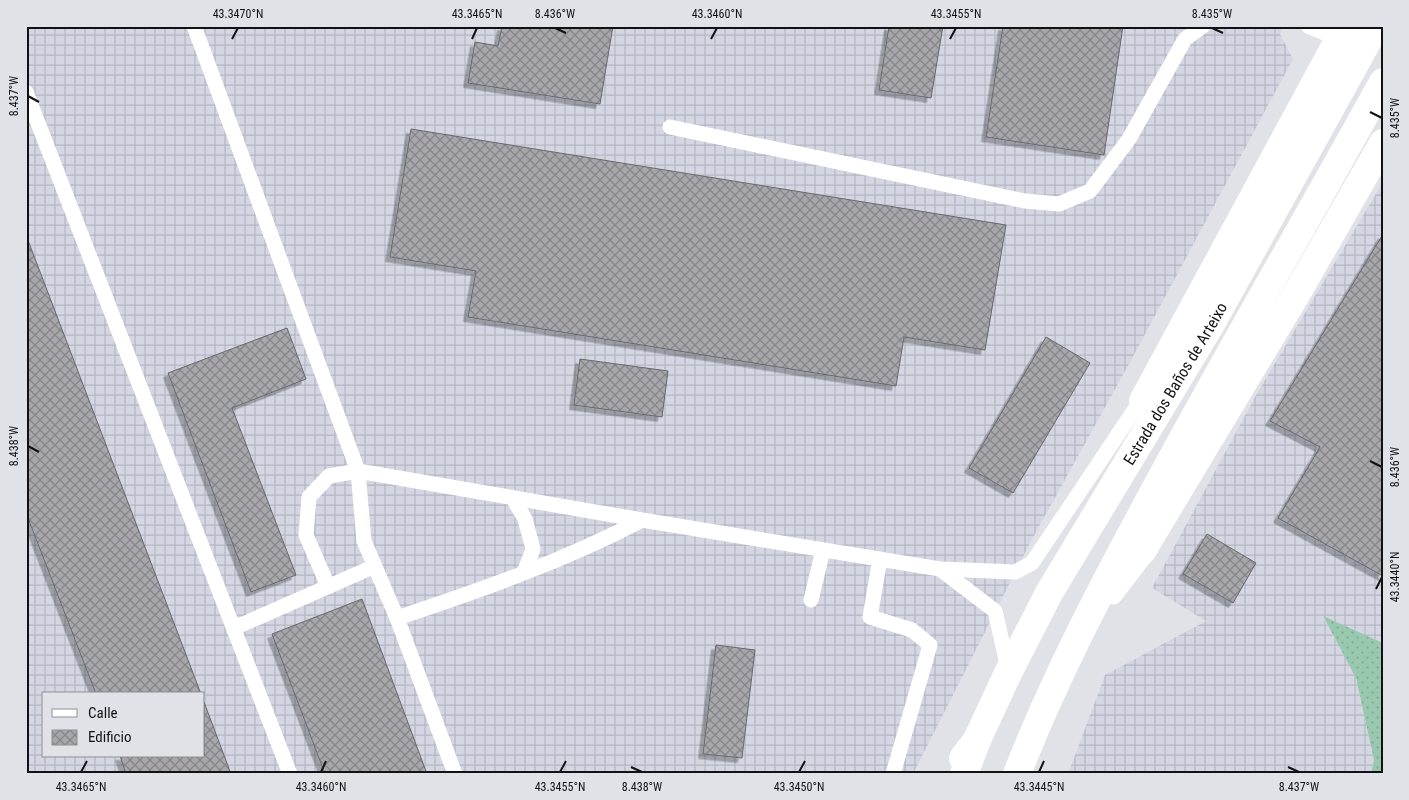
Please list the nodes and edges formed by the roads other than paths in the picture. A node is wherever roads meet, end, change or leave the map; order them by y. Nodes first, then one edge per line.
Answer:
1 (194, 26) edge
2 (1203, 26) edge
3 (1308, 26) edge
4 (1376, 26) edge
5 (1343, 33) edge
6 (1383, 82) edge
7 (26, 92) edge
8 (670, 127) dead end
9 (1383, 143) edge
10 (1154, 380) junction
11 (358, 471) junction
12 (512, 498) junction
13 (642, 520) junction
14 (823, 550) junction
15 (880, 559) junction
16 (375, 566) junction
17 (940, 569) junction
18 (524, 573) junction
19 (328, 586) junction
20 (1050, 593) junction
21 (811, 600) dead end
22 (397, 618) junction
23 (234, 628) junction
24 (1009, 671) junction
25 (977, 740) junction
26 (1020, 766) edge
27 (290, 774) edge
28 (455, 774) edge
29 (893, 774) edge
30 (951, 774) edge
31 (964, 774) edge

1 - 11 lane
2 - 8 lane
3 - 5 lane
4 - 20 main road, Estrada dos Baños de Arteixo
5 - 10 main road
6 - 26 main road, Estrada dos Baños de Arteixo
7 - 23 lane
9 - 26 main road
10 - 17 lane
10 - 20 main road
11 - 12 lane
11 - 16 lane
11 - 19 lane
12 - 13 lane
12 - 18 lane
13 - 14 lane
13 - 18 lane
14 - 15 lane
14 - 21 lane
15 - 17 lane
15 - 29 lane
16 - 19 lane
16 - 22 lane
17 - 24 lane
18 - 22 lane
19 - 23 lane
20 - 24 main road, Estrada dos Baños de Arteixo
22 - 28 lane
23 - 27 lane
24 - 25 main road, Estrada dos Baños de Arteixo
25 - 30 main road
25 - 31 main road

